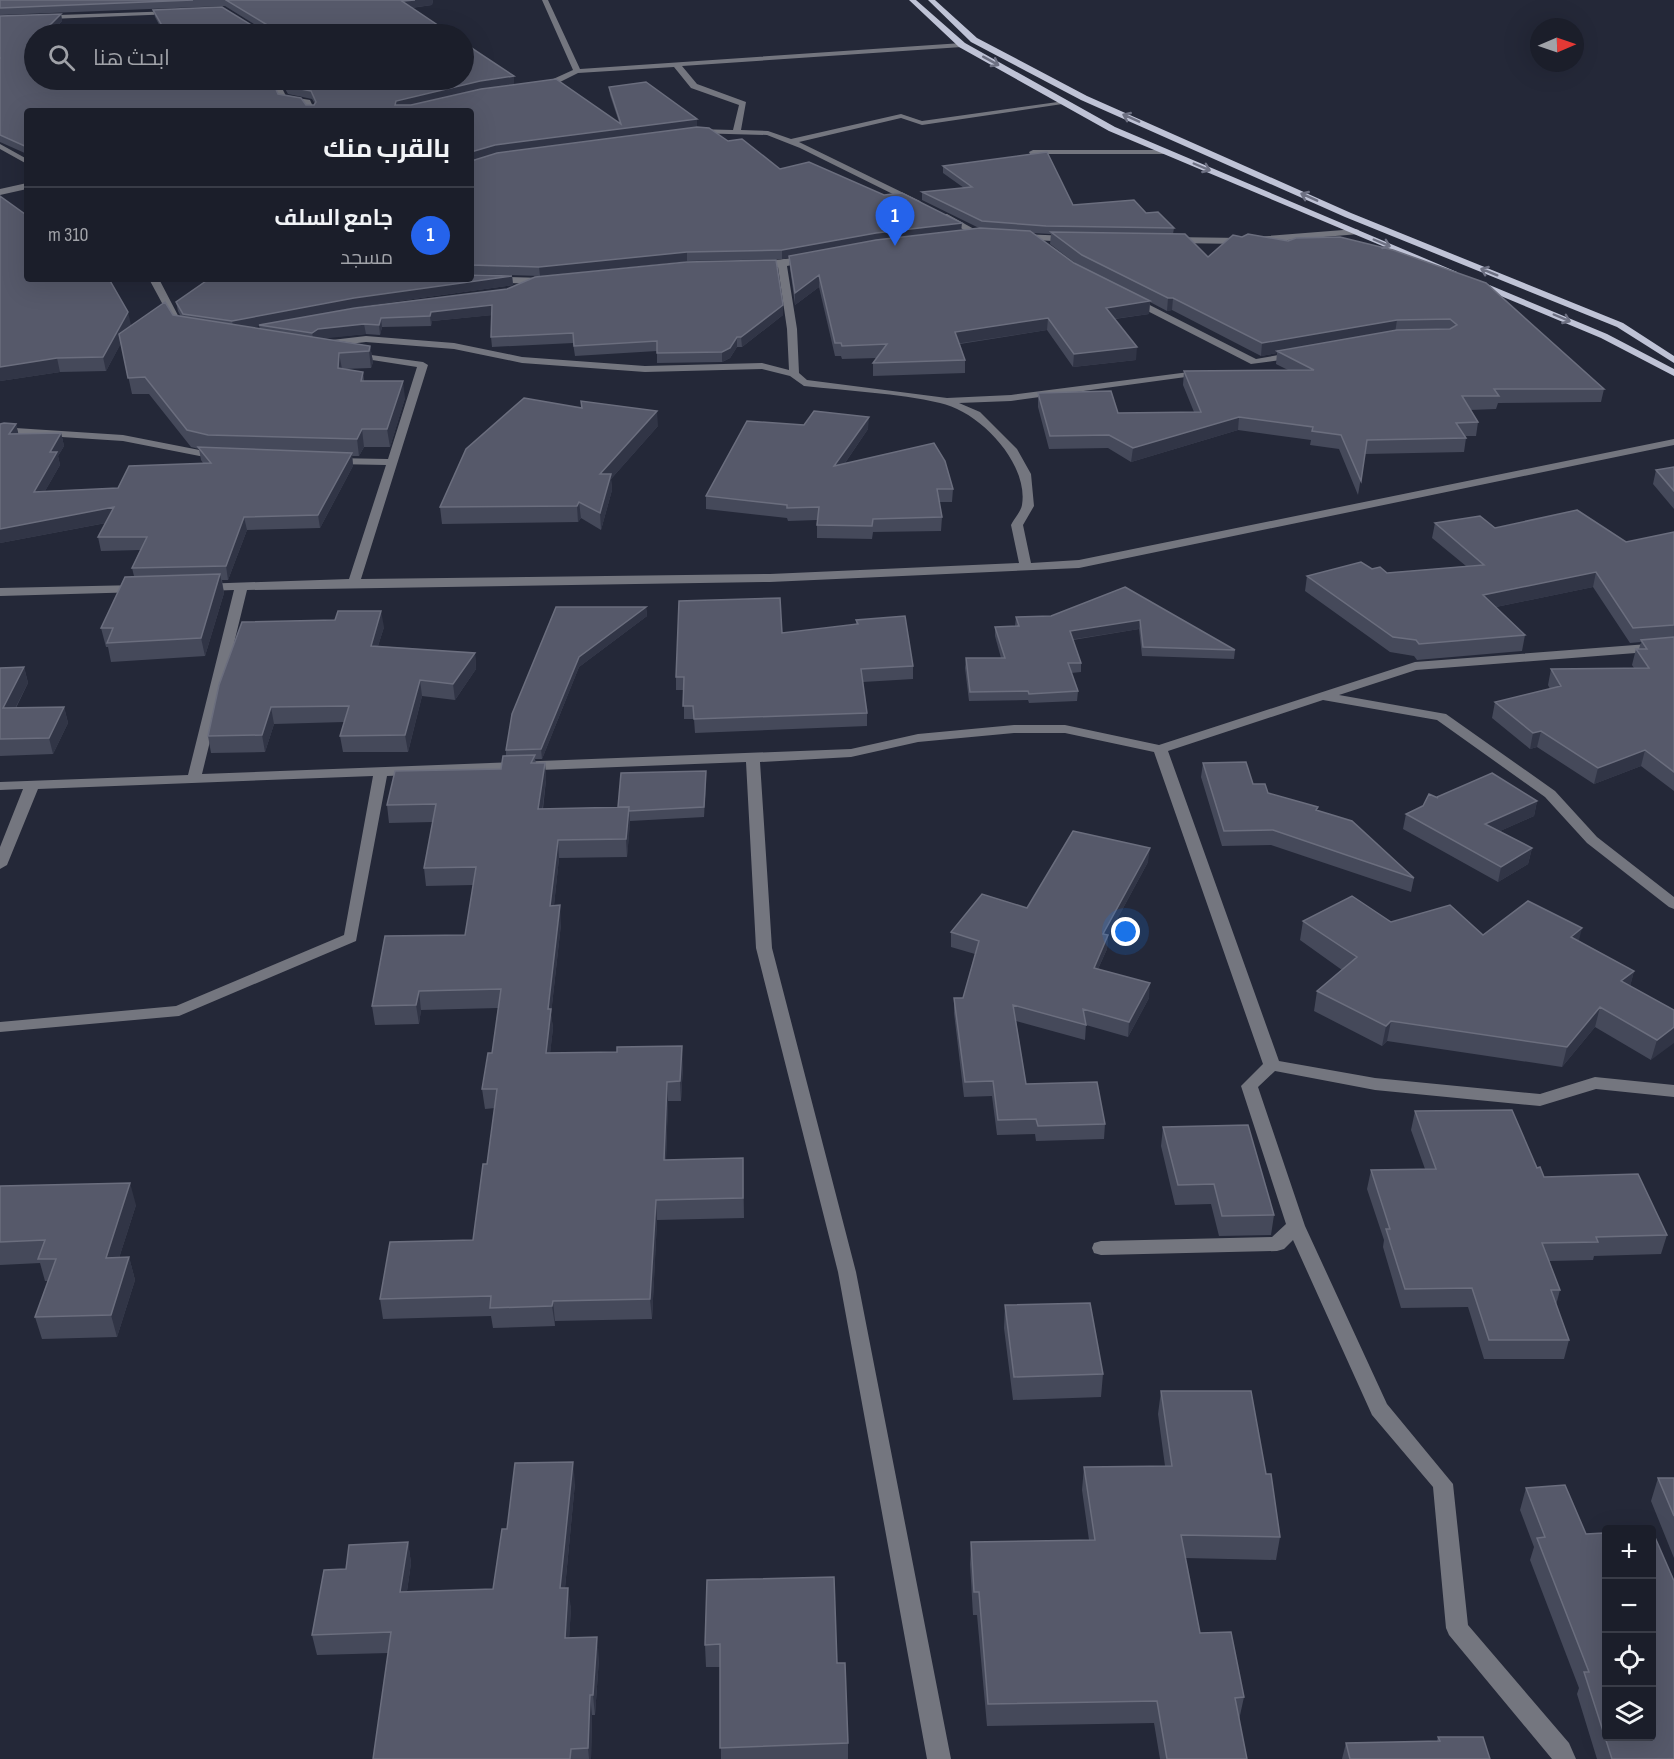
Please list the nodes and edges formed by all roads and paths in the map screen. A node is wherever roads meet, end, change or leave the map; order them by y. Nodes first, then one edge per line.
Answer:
1 (545, 0) edge
2 (912, 0) edge
3 (931, 0) edge
4 (177, 12) edge
5 (0, 19) edge
6 (962, 45) junction
7 (676, 64) junction
8 (577, 71) junction
9 (532, 85) edge
10 (279, 90) edge
11 (1065, 103) junction
12 (309, 108) edge
13 (686, 132) edge
14 (736, 132) junction
15 (790, 141) junction
16 (0, 146) edge
17 (1033, 152) edge
18 (1165, 152) junction
19 (24, 160) edge
20 (24, 187) edge
21 (0, 192) edge
22 (928, 208) edge
23 (938, 213) edge
24 (1356, 232) junction
25 (979, 234) junction
26 (990, 235) edge
27 (1011, 236) edge
28 (956, 237) edge
29 (1032, 238) junction
30 (1078, 239) edge
31 (1159, 239) edge
32 (1050, 251) edge
33 (817, 258) edge
34 (747, 264) edge
35 (782, 264) junction
36 (474, 279) edge
37 (552, 280) edge
38 (540, 281) junction
39 (156, 282) edge
40 (508, 293) edge
41 (1119, 293) edge
42 (198, 330) edge
43 (1301, 354) edge
44 (1674, 360) edge
45 (1193, 373) edge
46 (1674, 373) edge
47 (794, 374) junction
48 (944, 400) junction
49 (0, 430) edge
50 (1674, 442) edge
51 (234, 458) edge
52 (324, 460) edge
53 (392, 462) junction
54 (1026, 566) junction
55 (354, 583) junction
56 (241, 586) junction
57 (195, 588) edge
58 (149, 589) edge
59 (0, 592) edge
60 (1674, 646) edge
61 (1322, 697) junction
62 (1160, 749) junction
63 (753, 758) junction
64 (381, 772) junction
65 (194, 779) junction
66 (32, 785) junction
67 (0, 786) edge
68 (0, 865) edge
69 (1674, 904) edge
70 (0, 1027) edge
71 (1272, 1065) junction
72 (1674, 1091) edge
73 (1296, 1226) junction
74 (1101, 1248) dead end
75 (939, 1759) edge
76 (1564, 1759) edge

1 - 8 street
2 - 6 main road
44 -> 3 main road
4 - 5 street
6 - 7 street
6 -> 11 main road
7 - 8 street
7 - 14 street
8 - 9 street
10 - 12 street
11 - 15 street
11 - 18 main road
13 - 14 street
14 - 15 street
15 - 22 street
16 - 19 street
17 - 18 street
18 -> 24 main road
20 - 21 street
23 - 25 street
24 - 31 street
24 -> 46 main road
25 - 26 street
25 - 28 street
27 - 29 street
29 - 30 street
29 - 32 street
33 - 35 street
34 - 35 street
35 - 47 street
36 - 38 street
37 - 38 street
38 - 40 street
39 - 42 street
41 - 43 street
45 - 48 street
47 - 48 street
47 - 53 street
48 - 54 street
49 - 51 street
50 - 54 street
52 - 53 street
53 - 55 street
54 - 55 street
55 - 56 street
56 - 57 street
56 - 65 street
58 - 59 street
60 - 61 street
61 - 62 street
61 - 69 street
62 - 63 street
62 - 71 street
63 - 64 street
63 - 75 street
64 - 65 street
64 - 70 street
65 - 66 street
66 - 67 street
66 - 68 street
71 - 72 street
71 - 73 street
73 - 74 street
73 - 76 street

